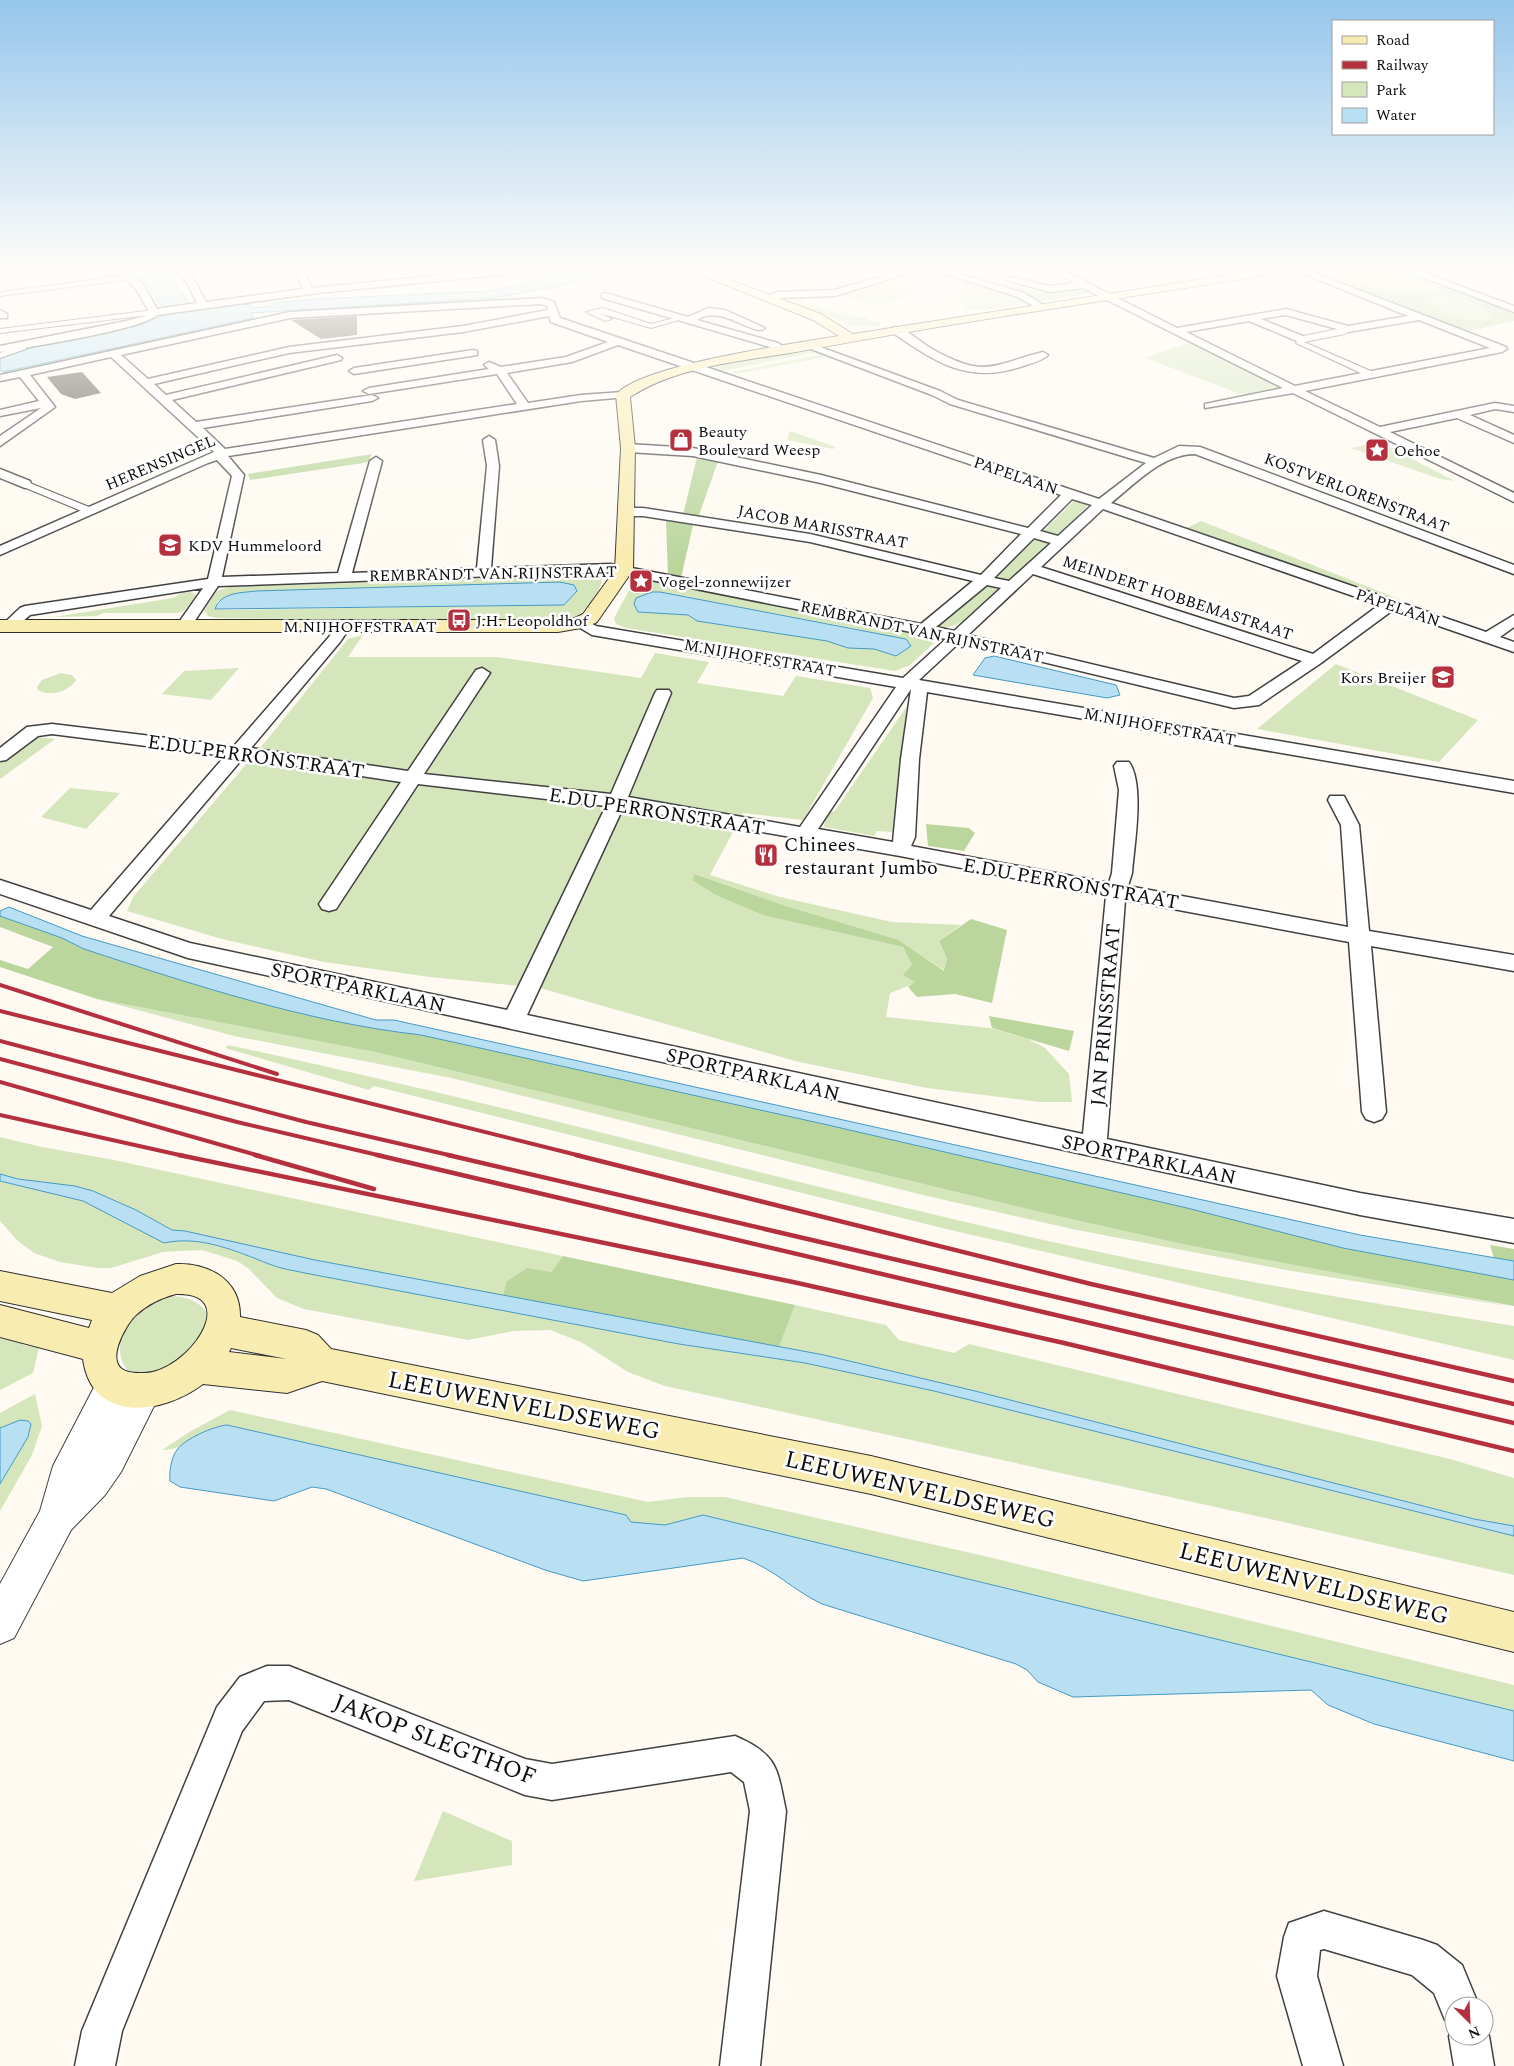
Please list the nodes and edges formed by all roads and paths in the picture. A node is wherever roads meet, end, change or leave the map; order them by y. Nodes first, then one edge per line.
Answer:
1 (48, 367) edge
2 (128, 367) edge
3 (213, 367) edge
4 (297, 367) edge
5 (349, 367) edge
6 (378, 367) edge
7 (495, 367) edge
8 (522, 367) edge
9 (864, 367) edge
10 (970, 367) edge
11 (1000, 367) edge
12 (1249, 367) edge
13 (1355, 367) edge
14 (1404, 367) edge
15 (694, 368) joint
16 (354, 371) junction
17 (500, 371) junction
18 (23, 373) junction
19 (1370, 374) junction
20 (0, 378) edge
21 (145, 383) junction
22 (1294, 389) junction
23 (623, 396) junction
24 (164, 399) junction
25 (46, 403) junction
26 (1209, 406) dead end
27 (525, 407) junction
28 (374, 409) junction
29 (1514, 409) edge
30 (0, 413) edge
31 (1458, 414) junction
32 (193, 426) junction
33 (1379, 431) junction
34 (1514, 439) edge
35 (489, 440) dead end
36 (0, 442) edge
37 (628, 448) junction
38 (221, 454) junction
39 (376, 461) dead end
40 (1155, 462) junction
41 (0, 473) edge
42 (25, 484) joint
43 (1070, 493) junction
44 (1514, 498) edge
45 (1101, 504) junction
46 (90, 511) junction
47 (627, 512) junction
48 (1032, 533) junction
49 (1061, 541) junction
50 (0, 551) edge
51 (1031, 569) junction
52 (624, 570) junction
53 (1514, 570) edge
54 (484, 572) junction
55 (344, 576) junction
56 (985, 580) junction
57 (214, 582) junction
58 (1011, 586) junction
59 (1391, 604) junction
60 (1514, 620) edge
61 (580, 623) junction
62 (185, 625) junction
63 (4, 626) edge
64 (343, 626) junction
65 (924, 628) junction
66 (955, 637) junction
67 (1488, 638) junction
68 (1514, 647) edge
69 (1315, 660) junction
70 (482, 673) dead end
71 (913, 684) junction
72 (663, 693) dead end
73 (240, 752) junction
74 (0, 756) edge
75 (1123, 766) dead end
76 (414, 778) junction
77 (1514, 787) edge
78 (1337, 800) dead end
79 (617, 801) junction
80 (805, 834) junction
81 (900, 850) junction
82 (0, 887) edge
83 (1116, 891) junction
84 (329, 904) dead end
85 (96, 918) junction
86 (1360, 937) junction
87 (1514, 963) edge
88 (513, 1020) junction
89 (1374, 1112) dead end
90 (1094, 1146) junction
91 (1514, 1231) edge
92 (0, 1286) edge
93 (118, 1310) junction
94 (0, 1321) edge
95 (222, 1330) junction
96 (99, 1348) junction
97 (322, 1364) junction
98 (199, 1366) junction
99 (128, 1388) junction
100 (0, 1624) edge
101 (1514, 1632) edge
102 (1455, 1996) edge
103 (1471, 2046) edge
104 (95, 2066) edge
105 (740, 2066) edge
106 (1323, 2066) edge
107 (1474, 2066) edge

1 - 18 street
2 - 21 street
3 - 21 street
4 - 24 street
5 - 16 street
6 - 16 street
7 - 17 street
8 - 17 street
9 - 40 street
10 - 11 street
12 - 22 street
13 - 19 street
14 - 19 street
15 - 23 main road, HERENSINGEL
15 - 43 street, PAPELAAN
16 - 28 street
17 - 27 street
17 - 28 street
18 - 20 street
18 - 25 street
19 - 22 street
21 - 24 street
22 - 26 street
22 - 33 street
23 - 27 street, HERENSINGEL
23 - 37 main road
24 - 32 street
25 - 30 street
25 - 36 street
27 - 28 street, HERENSINGEL
28 - 32 street
28 - 38 street, HERENSINGEL
29 - 31 street
31 - 33 street
31 - 34 street
32 - 38 street
33 - 44 street
35 - 54 street
37 - 47 main road
37 - 48 street
38 - 46 street, HERENSINGEL
38 - 57 street
39 - 55 street
40 - 45 street
40 - 53 street, KOSTVERLORENSTRAAT
41 - 42 street
42 - 46 street
43 - 45 street, PAPELAAN
43 - 48 street
45 - 49 street
45 - 59 street, PAPELAAN
46 - 50 street, HERENSINGEL
47 - 52 main road
47 - 56 street, JACOB MARISSTRAAT
48 - 49 street
48 - 56 street
49 - 51 street
51 - 58 street
51 - 69 street, MEINDERT HOBBEMASTRAAT
52 - 54 street, REMBRANDT VAN RIJNSTRAAT
52 - 61 main road
52 - 65 street, REMBRANDT VAN RIJNSTRAAT
54 - 55 street, REMBRANDT VAN RIJNSTRAAT
55 - 57 street, REMBRANDT VAN RIJNSTRAAT
56 - 58 street, JACOB MARISSTRAAT
56 - 65 street
57 - 62 street
57 - 63 street, REMBRANDT VAN RIJNSTRAAT
58 - 66 street
59 - 67 street, PAPELAAN
59 - 69 street, REMBRANDT VAN RIJNSTRAAT
60 - 67 street
61 - 64 main road, M.NIJHOFFSTRAAT
61 - 71 street, M.NIJHOFFSTRAAT
62 - 63 main road, M.NIJHOFFSTRAAT
62 - 64 main road, M.NIJHOFFSTRAAT
64 - 73 street
65 - 66 street, REMBRANDT VAN RIJNSTRAAT
66 - 69 street, REMBRANDT VAN RIJNSTRAAT
66 - 71 street
67 - 68 street, PAPELAAN
70 - 76 street
71 - 77 street, M.NIJHOFFSTRAAT
71 - 80 street
71 - 81 street
72 - 79 street
73 - 74 street, E.DU PERRONSTRAAT
73 - 76 street, E.DU PERRONSTRAAT
73 - 85 street
75 - 83 street, JAN PRINSSTRAAT
76 - 79 street, E.DU PERRONSTRAAT
76 - 84 street
78 - 86 street
79 - 80 street, E.DU PERRONSTRAAT
79 - 88 street
80 - 81 street, E.DU PERRONSTRAAT
81 - 83 street, E.DU PERRONSTRAAT
82 - 85 street, SPORTPARKLAAN
83 - 86 street, E.DU PERRONSTRAAT
83 - 90 street, JAN PRINSSTRAAT
85 - 88 street, SPORTPARKLAAN
86 - 87 street, E.DU PERRONSTRAAT
86 - 89 street
88 - 90 street, SPORTPARKLAAN
90 - 91 street, SPORTPARKLAAN
92 - 93 main road
93 - 95 main road
93 - 96 main road
94 - 96 main road
95 - 97 main road
95 - 98 main road
96 - 99 main road
97 - 98 main road
97 - 101 main road, LEEUWENVELDSEWEG
98 - 99 main road
99 - 100 street
102 - 106 street
103 - 107 street
104 - 105 street, JAKOP SLEGTHOF

